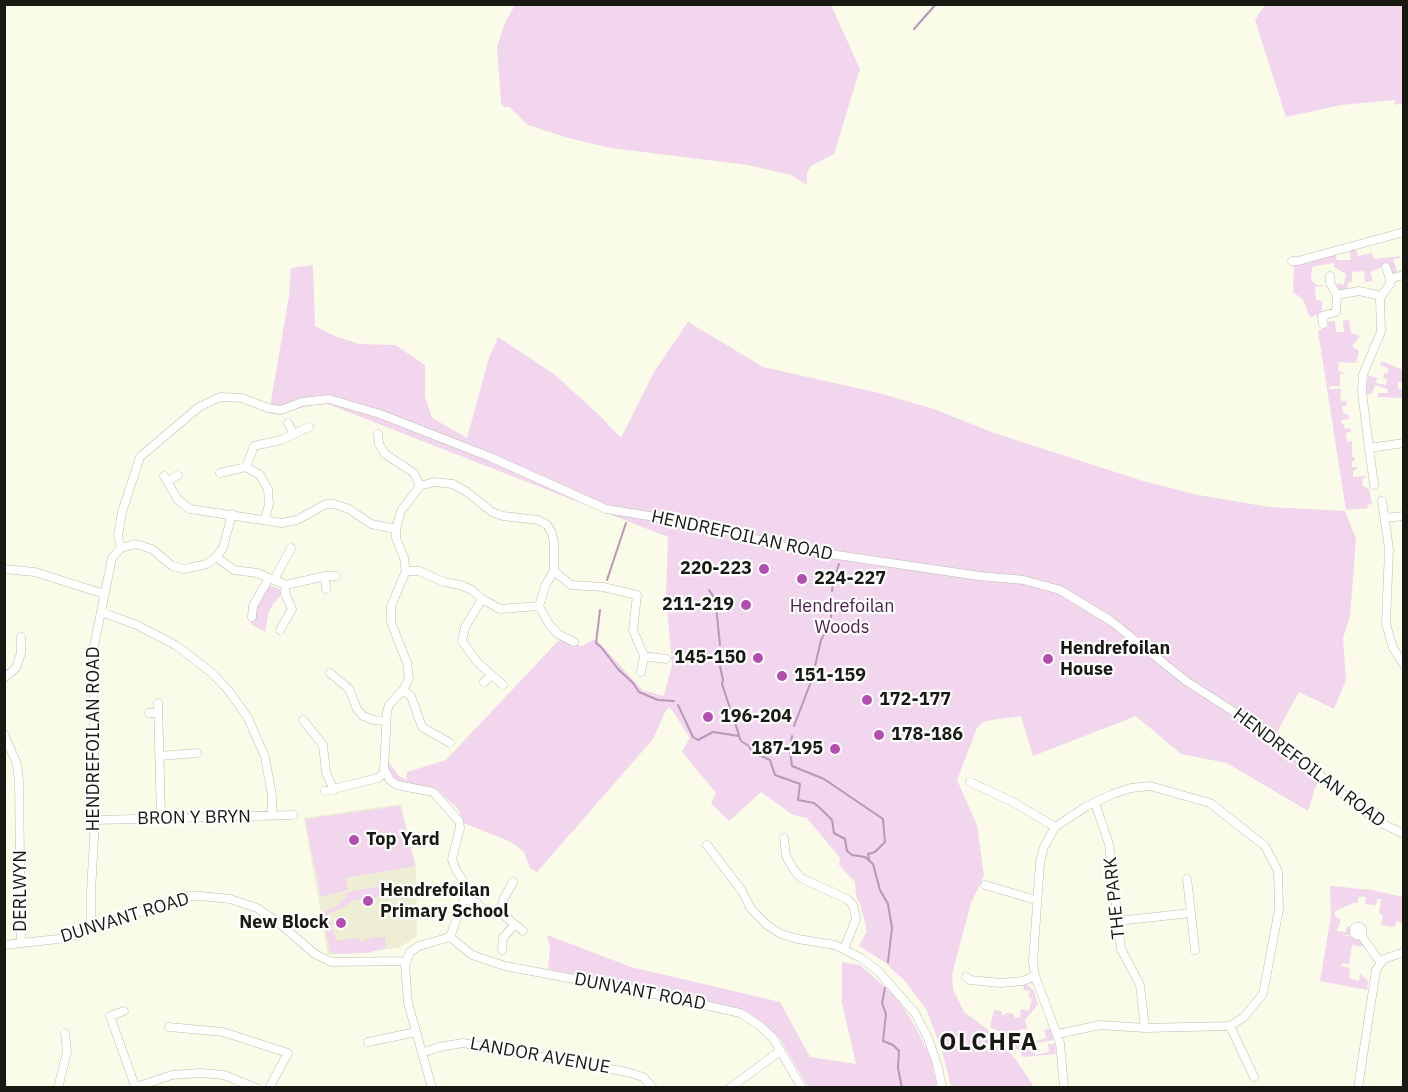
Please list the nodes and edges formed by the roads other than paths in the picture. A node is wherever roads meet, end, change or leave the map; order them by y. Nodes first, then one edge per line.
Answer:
1 (1404, 232) edge
2 (1292, 261) dead end
3 (1386, 267) dead end
4 (1403, 275) edge
5 (1330, 276) dead end
6 (1390, 279) junction
7 (1335, 296) junction
8 (1380, 298) junction
9 (1323, 324) dead end
10 (288, 423) dead end
11 (309, 427) dead end
12 (293, 433) junction
13 (378, 434) dead end
14 (1404, 443) edge
15 (379, 444) junction
16 (370, 445) dead end
17 (1369, 448) junction
18 (246, 467) junction
19 (220, 473) dead end
20 (178, 476) dead end
21 (1374, 485) dead end
22 (420, 486) junction
23 (1382, 501) dead end
24 (232, 514) junction
25 (1404, 516) edge
26 (1385, 518) junction
27 (265, 519) junction
28 (396, 529) junction
29 (291, 548) dead end
30 (119, 550) junction
31 (216, 557) junction
32 (4, 569) edge
33 (406, 571) junction
34 (554, 571) junction
35 (325, 576) junction
36 (336, 576) dead end
37 (272, 579) junction
38 (286, 585) junction
39 (326, 589) dead end
40 (104, 594) junction
41 (482, 599) junction
42 (540, 606) junction
43 (101, 612) junction
44 (252, 617) dead end
45 (280, 630) dead end
46 (21, 637) dead end
47 (570, 642) dead end
48 (644, 656) junction
49 (666, 659) dead end
50 (1404, 665) edge
51 (641, 672) dead end
52 (330, 673) dead end
53 (492, 675) junction
54 (4, 678) edge
55 (484, 682) dead end
56 (503, 685) dead end
57 (404, 690) junction
58 (158, 703) dead end
59 (149, 713) dead end
60 (158, 713) junction
61 (303, 720) dead end
62 (386, 721) junction
63 (4, 734) edge
64 (450, 743) dead end
65 (197, 752) dead end
66 (160, 756) junction
67 (385, 773) junction
68 (970, 782) dead end
69 (334, 790) junction
70 (325, 791) dead end
71 (1095, 802) junction
72 (293, 815) dead end
73 (272, 816) junction
74 (161, 818) junction
75 (95, 820) junction
76 (1055, 827) junction
77 (1404, 834) edge
78 (784, 838) dead end
79 (707, 845) dead end
80 (1187, 879) dead end
81 (513, 882) dead end
82 (985, 885) dead end
83 (465, 899) junction
84 (1036, 900) junction
85 (501, 913) junction
86 (1191, 913) junction
87 (1117, 921) junction
88 (514, 925) junction
89 (91, 930) junction
90 (523, 931) dead end
91 (1360, 934) dead end
92 (450, 938) junction
93 (21, 943) junction
94 (4, 945) edge
95 (844, 949) junction
96 (502, 950) dead end
97 (1195, 950) dead end
98 (1404, 952) edge
99 (406, 961) junction
100 (1380, 962) junction
101 (1035, 975) junction
102 (966, 977) dead end
103 (124, 1011) dead end
104 (1230, 1026) junction
105 (169, 1027) dead end
106 (1145, 1028) junction
107 (416, 1032) junction
108 (65, 1033) dead end
109 (1058, 1034) junction
110 (368, 1042) dead end
111 (780, 1051) junction
112 (422, 1053) junction
113 (1254, 1077) dead end
114 (134, 1087) edge
115 (58, 1088) edge
116 (256, 1088) edge
117 (269, 1088) edge
118 (432, 1088) edge
119 (653, 1088) edge
120 (730, 1088) edge
121 (802, 1088) edge
122 (942, 1088) edge
123 (1065, 1088) edge
124 (1358, 1088) edge

1 - 2 street
3 - 6 street
4 - 6 street
5 - 7 street
6 - 8 street
7 - 8 street
7 - 9 street
8 - 17 street
10 - 12 street
11 - 12 street
12 - 18 street
13 - 15 street
14 - 17 street
15 - 16 street
15 - 22 street
17 - 21 street
18 - 19 street
18 - 27 street
20 - 24 street
22 - 28 street
22 - 34 street
23 - 26 street
24 - 27 street
24 - 31 street
25 - 26 street
26 - 50 street
27 - 28 street
28 - 33 street
29 - 37 street
30 - 31 street
30 - 40 street, HENDREFOILAN ROAD
30 - 77 street, HENDREFOILAN ROAD
31 - 37 street
32 - 40 street
33 - 41 street
33 - 57 street
34 - 42 street
34 - 48 street
35 - 36 street
35 - 38 street
35 - 39 street
37 - 38 street
37 - 44 street
38 - 45 street
40 - 43 street, HENDREFOILAN ROAD
41 - 42 street
41 - 53 street
42 - 47 street
43 - 73 street
43 - 75 street, HENDREFOILAN ROAD
46 - 54 street
48 - 49 street
48 - 51 street
52 - 62 street
53 - 55 street
53 - 56 street
57 - 62 street
57 - 64 street
58 - 60 street
59 - 60 street
60 - 66 street
61 - 69 street
62 - 67 street
63 - 93 street, DERLWYN
65 - 66 street
66 - 74 street
67 - 69 street
67 - 83 street
68 - 76 street
69 - 70 street
71 - 76 street
71 - 87 street, THE PARK
71 - 104 street
72 - 73 street, BRON Y BRYN
73 - 74 street, BRON Y BRYN
74 - 75 street, BRON Y BRYN
75 - 89 street, HENDREFOILAN ROAD
76 - 84 street
78 - 95 street
79 - 95 street
80 - 86 street
81 - 85 street
82 - 84 street
83 - 85 street
83 - 92 street
84 - 101 street
85 - 88 street
86 - 87 street
86 - 97 street
87 - 106 street, THE PARK
88 - 90 street
88 - 96 street
89 - 93 street, DUNVANT ROAD
89 - 99 street, DUNVANT ROAD
91 - 100 street
92 - 99 street
92 - 111 street, DUNVANT ROAD
93 - 94 street, DUNVANT ROAD
95 - 122 street
98 - 100 street
99 - 107 street
100 - 124 street
101 - 102 street
101 - 109 street
103 - 114 street
104 - 106 street
104 - 113 street
105 - 117 street
106 - 109 street
107 - 110 street
107 - 112 street
108 - 115 street
109 - 123 street
111 - 120 street
111 - 121 street, DUNVANT ROAD
112 - 118 street
112 - 119 street, LANDOR AVENUE
114 - 116 street

